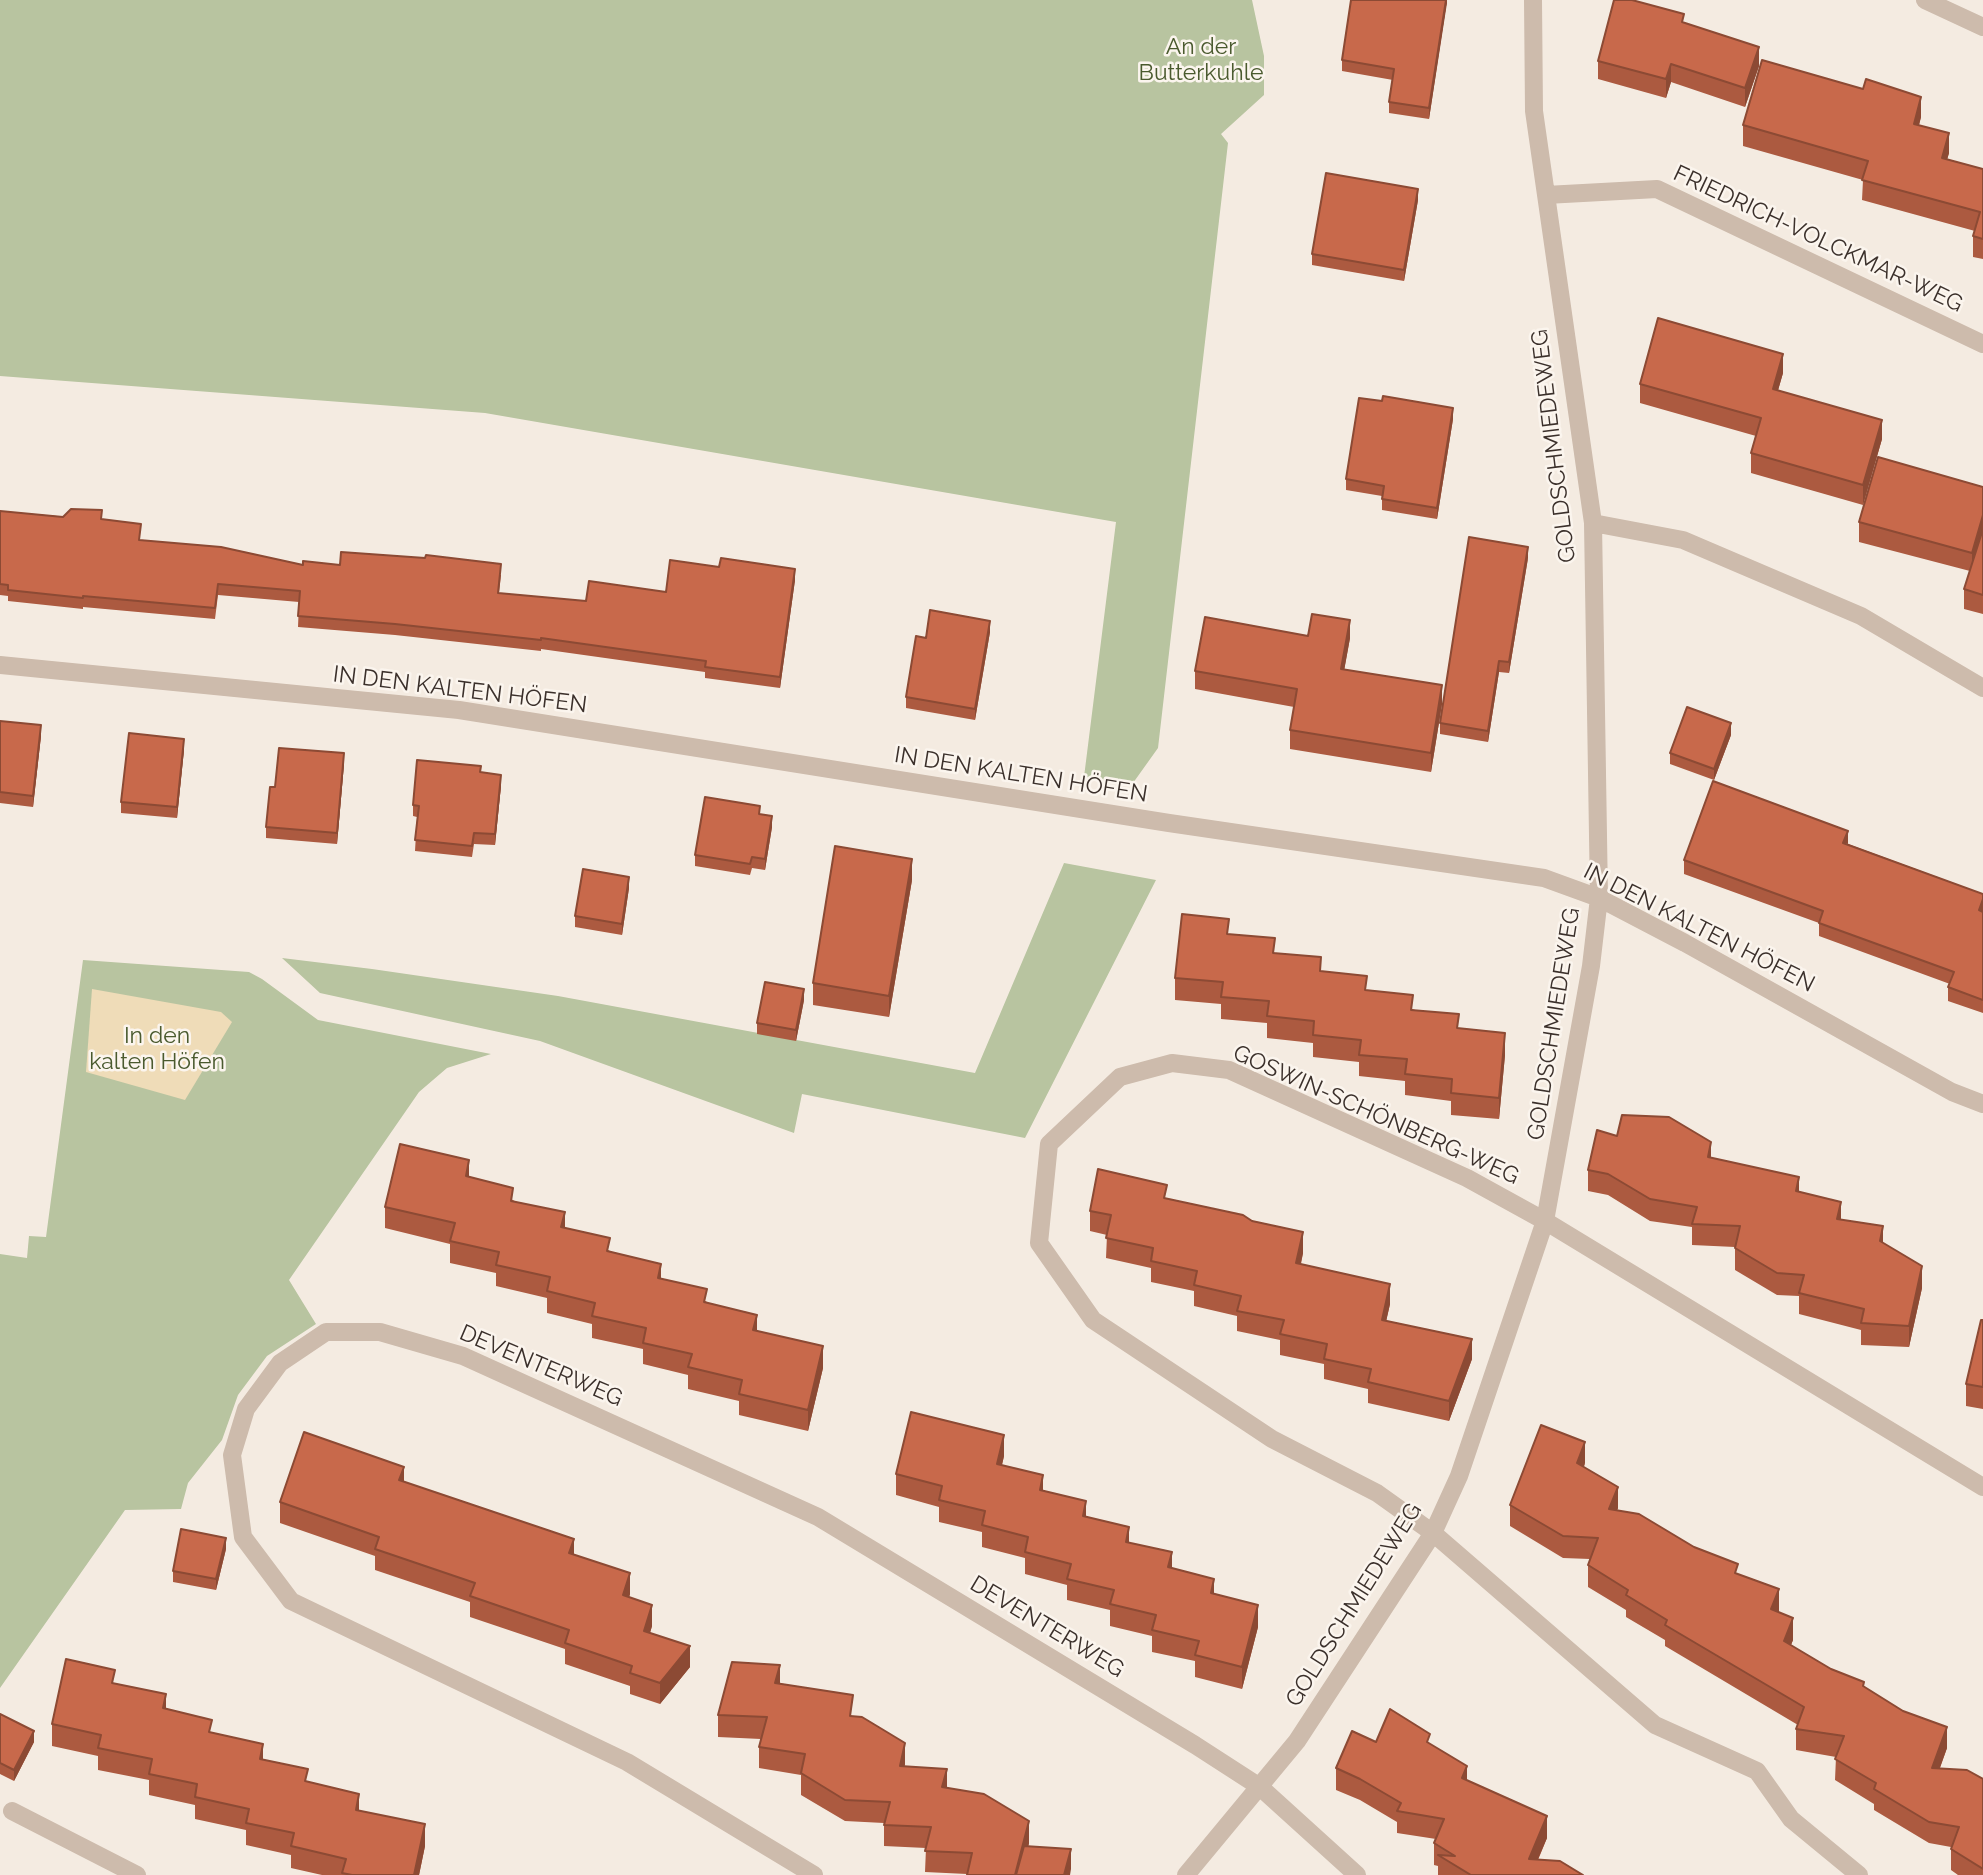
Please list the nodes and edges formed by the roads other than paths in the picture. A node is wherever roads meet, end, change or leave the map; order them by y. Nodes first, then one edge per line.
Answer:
1 (1533, 0) edge
2 (1925, 0) edge
3 (1983, 27) edge
4 (1546, 195) junction
5 (1983, 344) edge
6 (1593, 523) junction
7 (0, 665) edge
8 (1983, 688) edge
9 (1599, 898) junction
10 (1983, 1104) edge
11 (1545, 1221) junction
12 (1983, 1487) edge
13 (1433, 1533) junction
14 (1260, 1787) junction
15 (12, 1811) dead end
16 (137, 1875) edge
17 (814, 1875) edge
18 (1186, 1875) edge
19 (1357, 1875) edge
20 (1859, 1875) edge

1 - 4 street, GOLDSCHMIEDEWEG
2 - 3 street
4 - 5 street, FRIEDRICH-VOLCKMAR-WEG
4 - 6 street, GOLDSCHMIEDEWEG
6 - 8 street
6 - 9 street, GOLDSCHMIEDEWEG
7 - 9 street, IN DEN KALTEN HÖFEN
9 - 10 street, IN DEN KALTEN HÖFEN
9 - 11 street, GOLDSCHMIEDEWEG
11 - 12 street, GOSWIN-SCHÖNBERG-WEG
11 - 13 street, GOLDSCHMIEDEWEG
11 - 13 street, GOSWIN-SCHÖNBERG-WEG
13 - 14 street, GOLDSCHMIEDEWEG
13 - 20 street, GOSWIN-SCHÖNBERG-WEG
14 - 17 street, DEVENTERWEG
14 - 18 street, GOLDSCHMIEDEWEG
14 - 19 street, DEVENTERWEG
15 - 16 street

